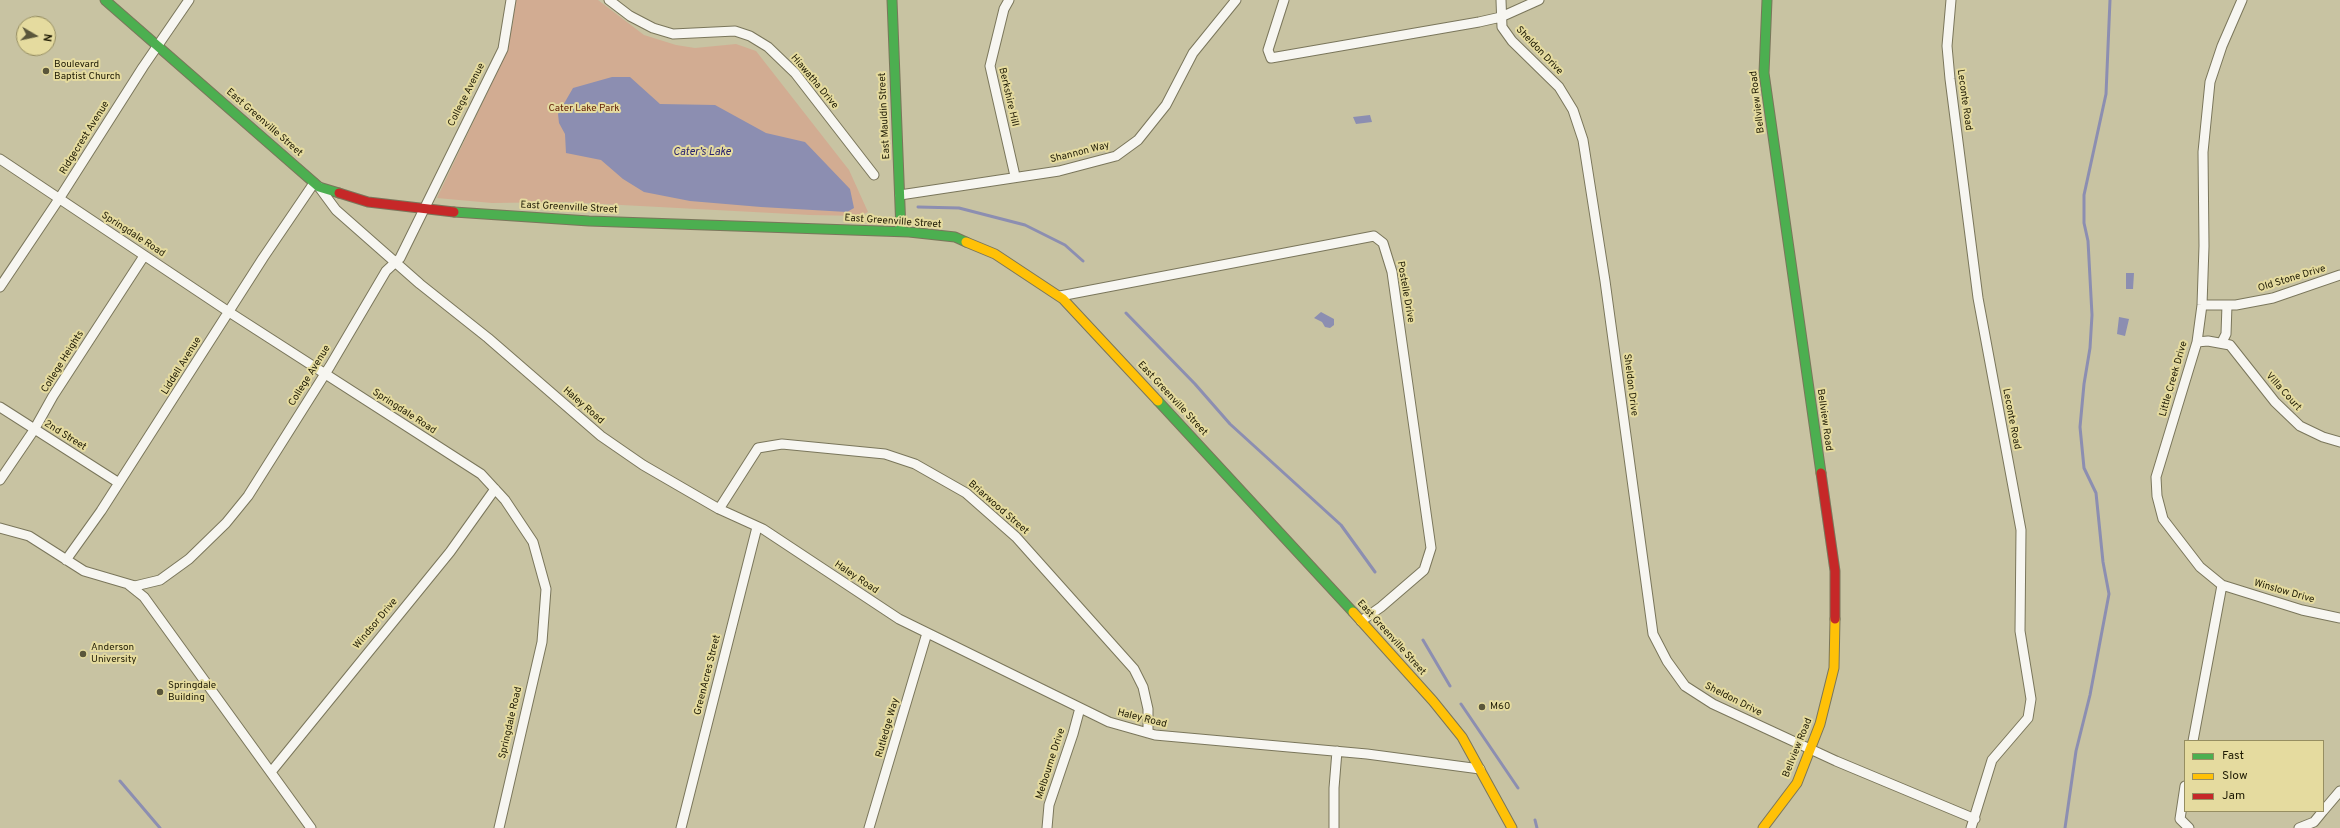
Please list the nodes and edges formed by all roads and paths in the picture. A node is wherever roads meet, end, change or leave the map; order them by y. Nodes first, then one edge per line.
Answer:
1 (105, 0) edge
2 (189, 0) edge
3 (511, 0) edge
4 (609, 0) edge
5 (892, 0) edge
6 (1009, 0) edge
7 (1236, 0) edge
8 (1284, 0) edge
9 (1501, 0) edge
10 (1538, 0) edge
11 (1767, 0) edge
12 (1951, 0) edge
13 (2242, 0) edge
14 (1501, 17) junction
15 (158, 46) junction
16 (0, 159) edge
17 (874, 175) dead end
18 (1015, 176) junction
19 (317, 185) junction
20 (900, 195) junction
21 (59, 199) junction
22 (423, 210) junction
23 (901, 231) junction
24 (144, 256) junction
25 (396, 261) junction
26 (2340, 275) edge
27 (0, 287) edge
28 (1060, 296) junction
29 (2202, 304) junction
30 (2227, 305) junction
31 (229, 312) junction
32 (2197, 342) junction
33 (2222, 342) junction
34 (325, 374) junction
35 (0, 407) edge
36 (34, 430) junction
37 (2340, 442) edge
38 (0, 480) edge
39 (119, 483) junction
40 (495, 489) junction
41 (719, 509) junction
42 (757, 526) junction
43 (0, 528) edge
44 (66, 560) junction
45 (128, 584) junction
46 (2222, 585) junction
47 (2340, 618) edge
48 (1361, 621) junction
49 (927, 633) junction
50 (1080, 708) junction
51 (1148, 733) junction
52 (2193, 740) edge
53 (1810, 749) junction
54 (1337, 752) junction
55 (1480, 769) junction
56 (271, 772) junction
57 (2340, 790) edge
58 (2184, 793) edge
59 (2324, 810) edge
60 (2322, 812) edge
61 (1973, 824) edge
62 (311, 828) edge
63 (499, 828) edge
64 (681, 828) edge
65 (869, 828) edge
66 (1047, 828) edge
67 (1334, 828) edge
68 (1512, 828) edge
69 (1763, 828) edge
70 (2189, 828) edge
71 (2299, 828) edge

1 - 15 main road, East Greenville Street
2 - 15 street, Ridgecrest Avenue
3 - 22 street, College Avenue
4 - 17 street, Hiawatha Drive
5 - 20 main road, East Mauldin Street
6 - 18 street, Berkshire Hill
7 - 18 street, Shannon Way
8 - 14 street
9 - 14 street
10 - 14 street
11 - 53 main road, Bellview Road
12 - 61 street, Leconte Road
13 - 29 street, Little Creek Drive
14 - 53 street, Sheldon Drive
15 - 19 main road, East Greenville Street
15 - 21 street, Ridgecrest Avenue
16 - 21 street, Springdale Road
18 - 20 street, Shannon Way
19 - 22 main road, East Greenville Street
19 - 25 street, Haley Road
19 - 31 street, Liddell Avenue
20 - 23 main road, East Mauldin Street
21 - 24 street, Springdale Road
21 - 27 street, Ridgecrest Avenue
22 - 23 main road, East Greenville Street
22 - 25 street, College Avenue
23 - 28 main road, East Greenville Street
24 - 31 street, Springdale Road
24 - 36 street, College Heights
25 - 34 street, College Avenue
25 - 41 street, Haley Road
26 - 30 street, Old Stone Drive
28 - 48 main road, East Greenville Street
28 - 48 street, Postelle Drive
29 - 30 street, Old Stone Drive
29 - 32 street, Little Creek Drive
30 - 33 street
31 - 34 street, Springdale Road
31 - 39 street, Liddell Avenue
32 - 33 street
32 - 46 street, Little Creek Drive
33 - 37 street, Villa Court
34 - 40 street, Springdale Road
34 - 45 street, College Avenue
35 - 36 street, 2nd Street
36 - 38 street, College Heights
36 - 39 street, 2nd Street
39 - 44 street, Liddell Avenue
40 - 56 street, Windsor Drive
40 - 63 street, Springdale Road
41 - 42 street, Haley Road
41 - 51 street, Briarwood Street
42 - 49 street, Haley Road
42 - 64 street, GreenAcres Street
43 - 44 street, College Avenue
44 - 45 street, College Avenue
45 - 56 street
46 - 47 street, Winslow Drive
46 - 52 street
48 - 55 main road, East Greenville Street
49 - 50 street, Haley Road
49 - 65 street, Rutledge Way
50 - 51 street, Haley Road
50 - 66 street, Melbourne Drive
51 - 54 street, Haley Road
53 - 61 street, Sheldon Drive
53 - 69 main road, Bellview Road
54 - 55 street, Haley Road
54 - 67 street
55 - 68 main road, East Greenville Street
56 - 62 street
57 - 59 street
58 - 70 street
60 - 71 street

